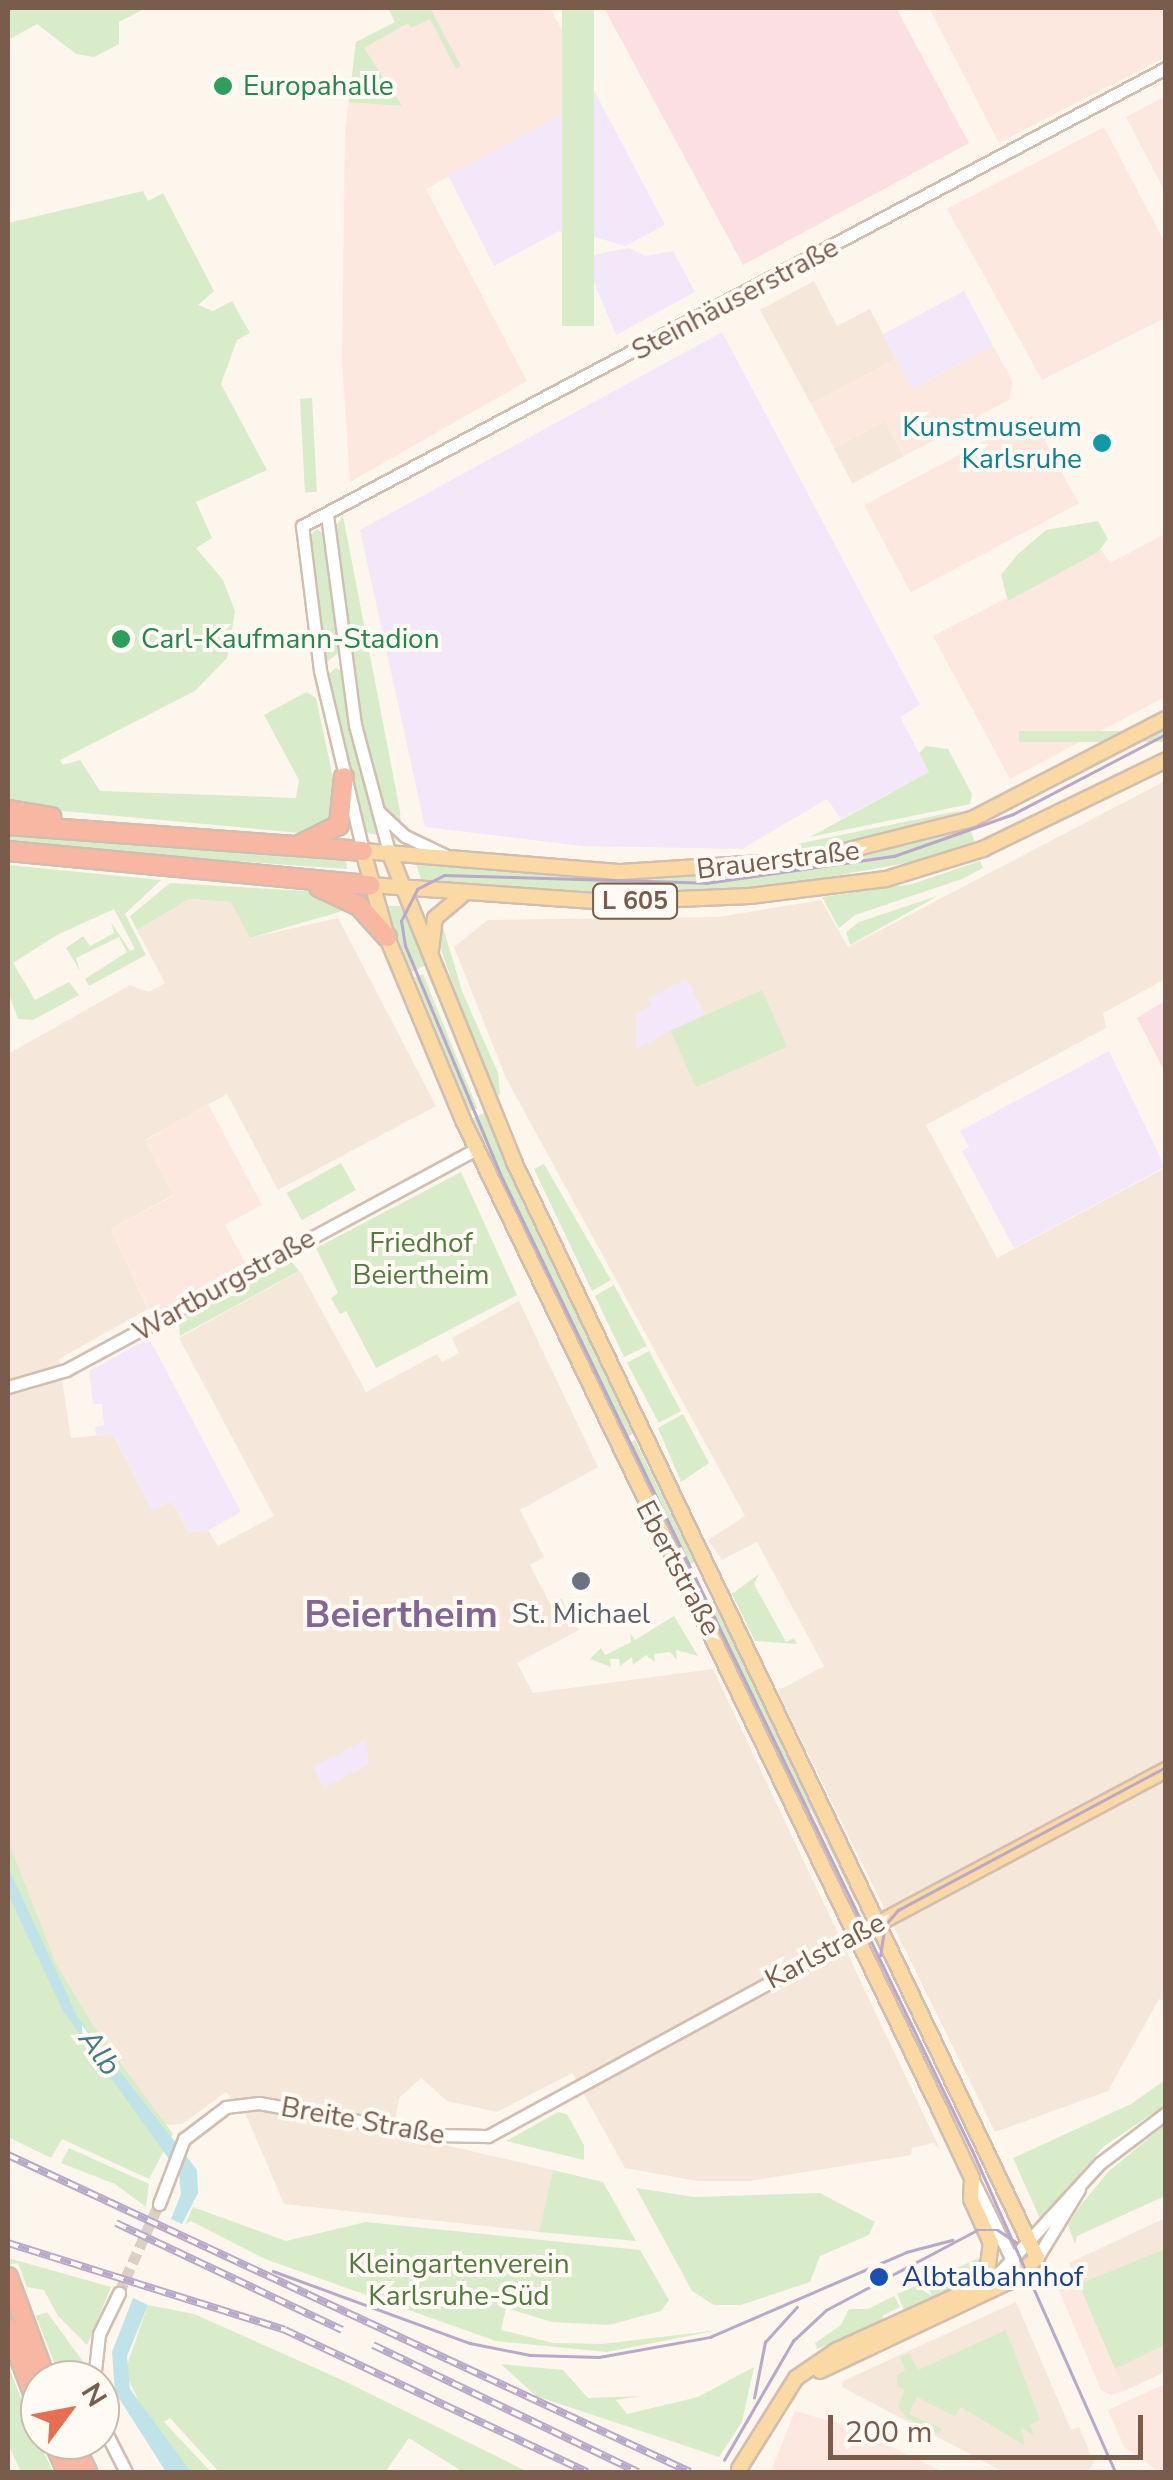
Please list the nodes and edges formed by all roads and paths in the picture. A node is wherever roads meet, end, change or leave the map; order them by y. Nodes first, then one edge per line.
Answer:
1 (1166, 68) edge
2 (327, 515) junction
3 (1166, 719) edge
4 (1166, 760) edge
5 (344, 777) junction
6 (376, 808) junction
7 (8, 810) edge
8 (8, 824) edge
9 (79, 828) junction
10 (296, 846) junction
11 (8, 851) edge
12 (363, 851) junction
13 (390, 852) junction
14 (34, 854) junction
15 (450, 856) junction
16 (8, 861) edge
17 (300, 880) junction
18 (370, 885) junction
19 (404, 890) junction
20 (462, 895) junction
21 (387, 937) junction
22 (431, 956) junction
23 (476, 1149) junction
24 (8, 1387) edge
25 (1166, 1770) edge
26 (879, 1923) junction
27 (853, 1937) junction
28 (1166, 2113) edge
29 (488, 2136) joint
30 (972, 2178) junction
31 (1082, 2183) junction
32 (159, 2204) tunnel mouth
33 (1030, 2242) junction
34 (1037, 2258) junction
35 (1016, 2267) junction
36 (8, 2276) edge
37 (964, 2292) junction
38 (119, 2293) tunnel mouth
39 (8, 2328) edge
40 (20, 2360) edge
41 (39, 2360) edge
42 (96, 2360) edge
43 (767, 2422) junction
44 (739, 2469) dead end

1 - 2 street, Steinhäuserstraße
2 - 5 street, Steinhäuserstraße
2 - 6 street
3 - 15 main road, Brauerstraße / L 605
4 - 20 main road, Brauerstraße / L 605
5 - 10 highway
5 - 12 street
6 - 13 street
6 - 15 street
7 - 9 highway
8 - 9 highway, L 605
9 - 10 highway, L 605
10 - 12 highway, L 605
11 - 14 highway, L 605
12 - 13 main road, Brauerstraße / L 605
12 - 18 main road, Ebertstraße
13 - 15 main road, Brauerstraße / L 605
13 - 19 main road, Ebertstraße
14 - 16 highway
14 - 17 highway, L 605
17 - 18 highway, L 605
17 - 21 highway
18 - 19 main road, Brauerstraße / L 605
18 - 21 main road, Ebertstraße
19 - 20 main road, Brauerstraße / L 605
19 - 22 main road, Ebertstraße
20 - 22 main road
21 - 23 main road, Ebertstraße
22 - 26 main road, Ebertstraße
23 - 24 street, Wartburgstraße
23 - 27 main road, Ebertstraße
25 - 26 main road, Karlstraße
26 - 27 main road, Karlstraße
26 - 33 main road, Ebertstraße
27 - 29 street, Karlstraße
27 - 30 main road, Ebertstraße
28 - 31 street
29 - 32 street, Breite Straße
30 - 35 street, Ebertstraße
30 - 37 main road
31 - 33 street
31 - 34 street
33 - 34 main road, Ebertstraße
33 - 35 street
34 - 35 main road
35 - 37 street
35 - 43 main road
36 - 41 highway
37 - 43 main road
38 - 42 street
39 - 40 highway
43 - 44 main road

